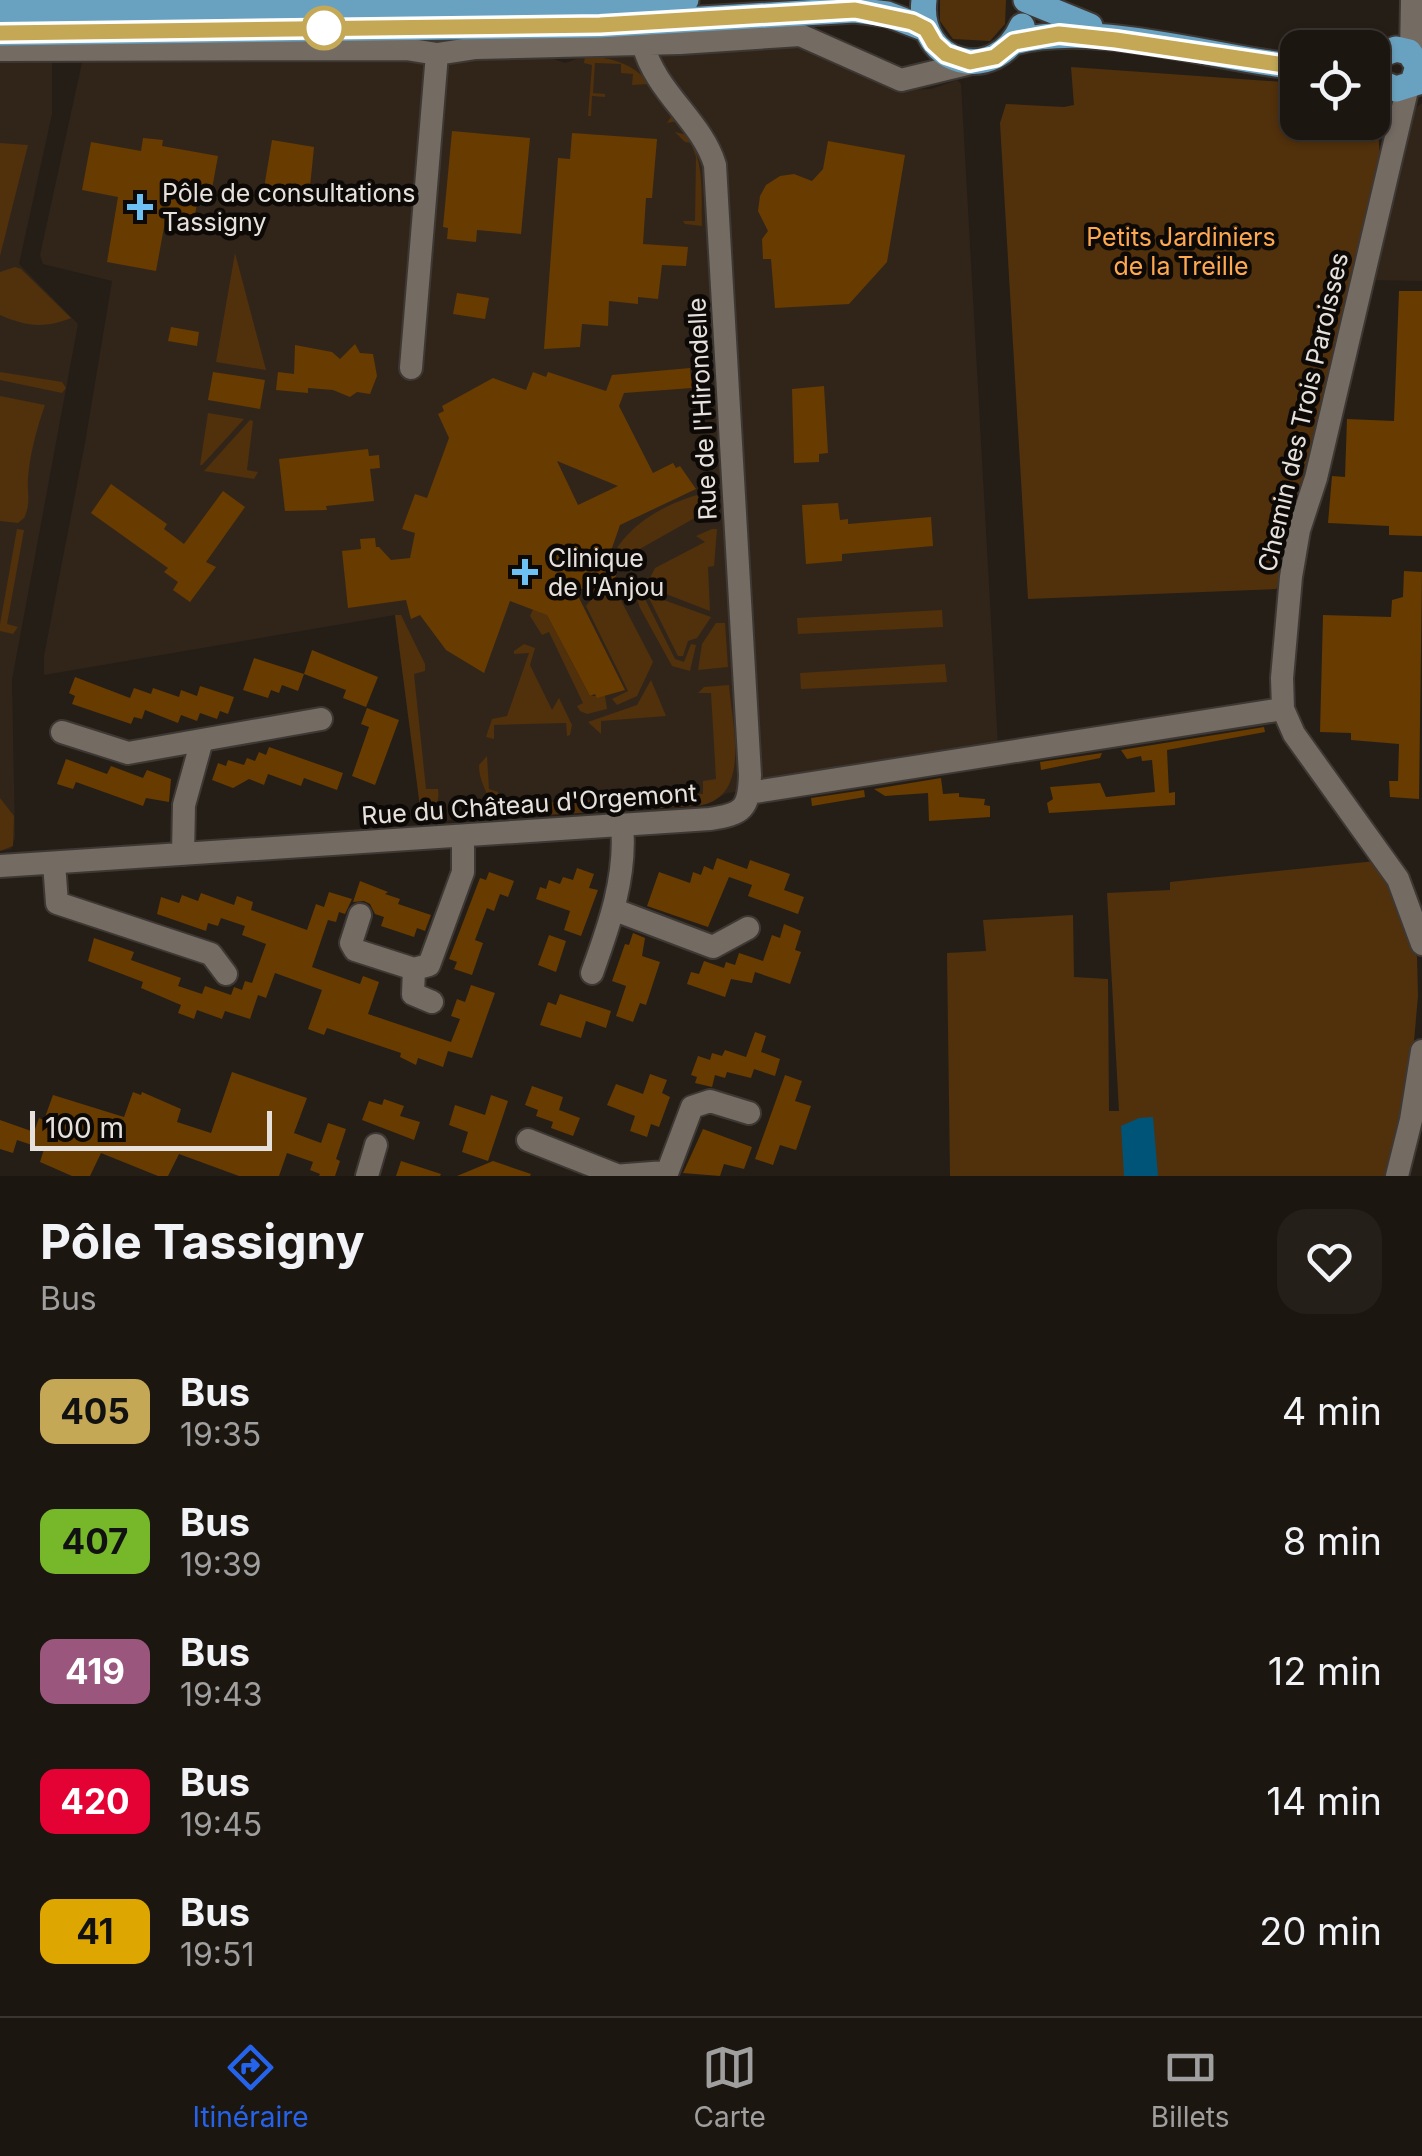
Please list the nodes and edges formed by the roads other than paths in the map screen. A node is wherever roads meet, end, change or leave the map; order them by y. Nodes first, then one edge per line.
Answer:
1 (686, 0) edge
2 (924, 0) edge
3 (1024, 0) edge
4 (1410, 0) edge
5 (594, 9) edge
6 (0, 11) edge
7 (0, 33) edge
8 (930, 36) junction
9 (1014, 42) junction
10 (644, 44) junction
11 (0, 50) edge
12 (437, 54) junction
13 (1280, 61) edge
14 (975, 62) junction
15 (1280, 62) edge
16 (1398, 70) edge
17 (928, 72) junction
18 (410, 368) dead end
19 (1282, 710) junction
20 (320, 719) dead end
21 (62, 732) dead end
22 (202, 740) junction
23 (749, 792) junction
24 (622, 825) junction
25 (463, 836) junction
26 (183, 854) junction
27 (54, 863) junction
28 (0, 866) edge
29 (615, 910) junction
30 (360, 916) dead end
31 (748, 928) dead end
32 (1422, 944) edge
33 (414, 969) junction
34 (226, 974) dead end
35 (592, 974) dead end
36 (432, 1002) dead end
37 (1422, 1051) edge
38 (749, 1113) dead end
39 (528, 1140) dead end
40 (376, 1144) dead end
41 (666, 1174) edge
42 (614, 1175) edge
43 (367, 1176) edge
44 (1397, 1176) edge

1 - 5 main road
2 - 8 main road
3 - 9 main road
3 - 13 main road
4 - 16 street, Chemin des Trois Paroisses
5 - 6 main road
5 - 7 main road
5 - 8 main road
8 - 14 main road
8 - 17 street
9 - 14 main road
9 - 15 main road
10 - 12 street
10 - 17 street
10 - 23 street, Rue de l'Hirondelle
11 - 12 street
12 - 18 street
14 - 17 street
16 - 19 street, Chemin des Trois Paroisses
19 - 23 street, Rue du Château d'Orgemont
19 - 32 street
20 - 22 street
21 - 22 street
22 - 26 street
23 - 24 street, Rue du Château d'Orgemont
24 - 25 street, Rue du Château d'Orgemont
24 - 29 street
25 - 26 street, Rue du Château d'Orgemont
25 - 33 street
26 - 27 street, Rue du Château d'Orgemont
27 - 28 street, Rue du Château d'Orgemont
27 - 34 street
29 - 31 street
29 - 35 street
30 - 33 street
33 - 36 street
37 - 44 street
38 - 41 street
39 - 42 street
40 - 43 street
41 - 42 street

